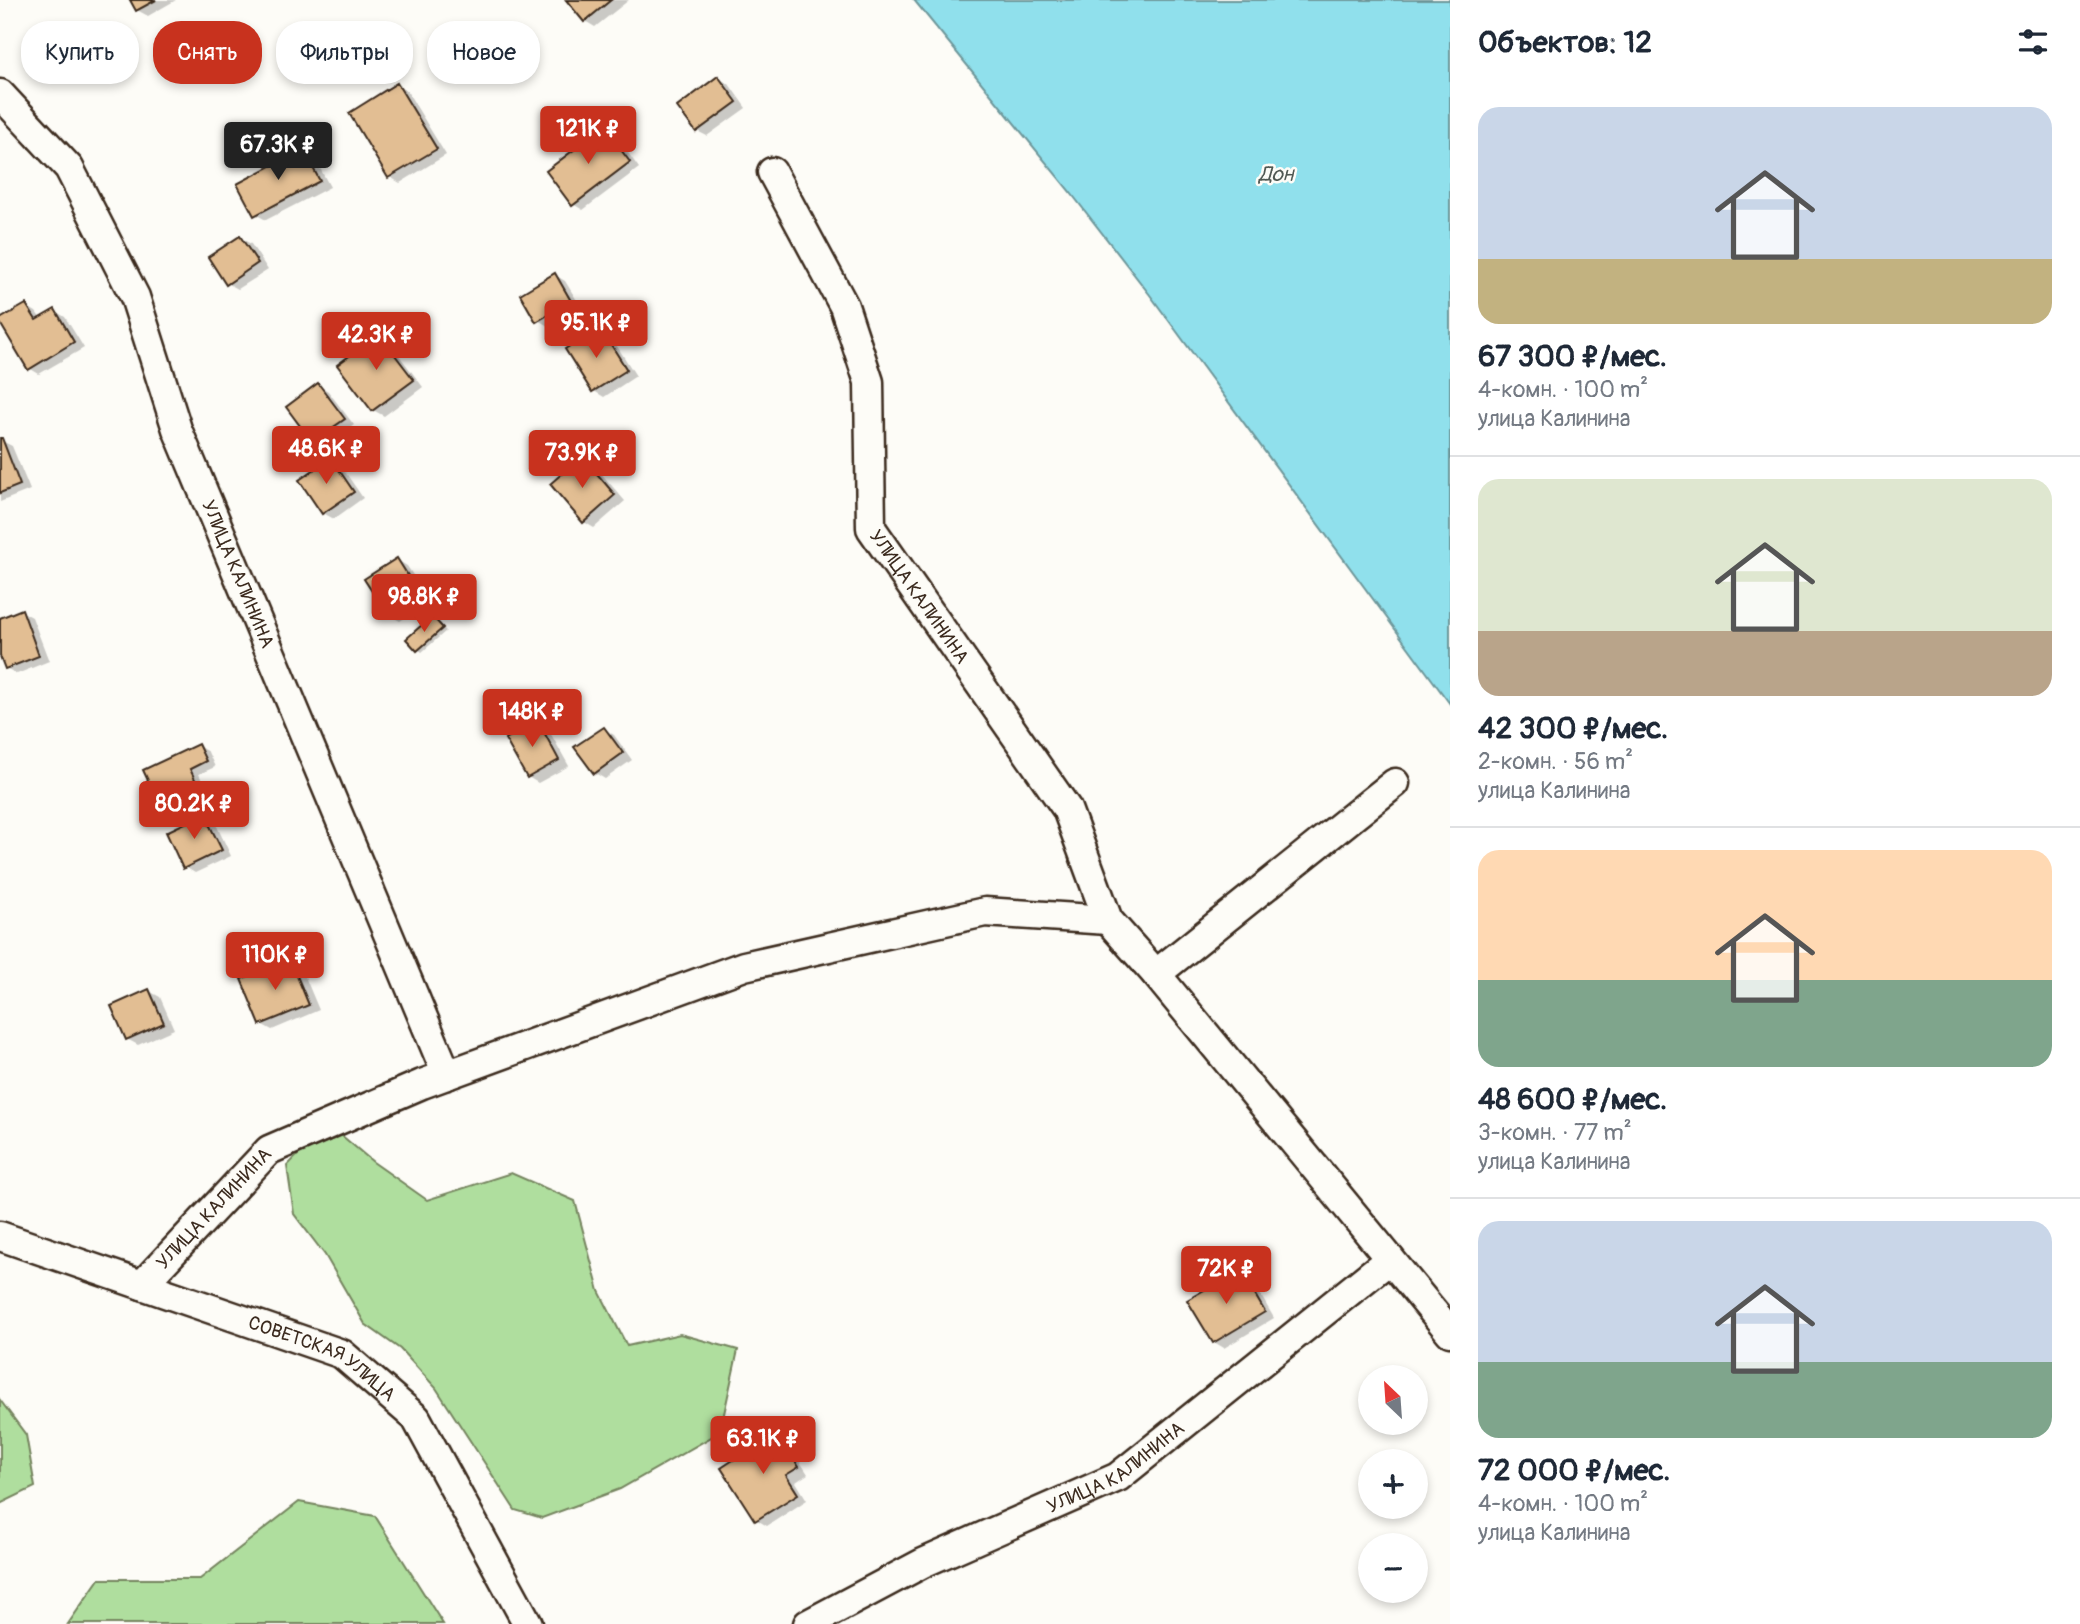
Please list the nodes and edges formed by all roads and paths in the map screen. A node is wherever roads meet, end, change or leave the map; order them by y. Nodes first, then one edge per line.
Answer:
1 (0, 94) edge
2 (772, 172) dead end
3 (1395, 783) dead end
4 (1108, 920) junction
5 (1156, 974) junction
6 (447, 1075) junction
7 (0, 1236) edge
8 (1390, 1259) junction
9 (142, 1285) junction
10 (1450, 1332) edge
11 (528, 1624) edge
12 (808, 1624) edge

1 - 6 street, УЛИЦА КАЛИНИНА
2 - 4 street, УЛИЦА КАЛИНИНА
3 - 5 street
4 - 5 street, УЛИЦА КАЛИНИНА
4 - 6 street, УЛИЦА КАЛИНИНА
5 - 8 street, УЛИЦА КАЛИНИНА
6 - 9 street, УЛИЦА КАЛИНИНА
7 - 9 street, СОВЕТСКАЯ УЛИЦА
8 - 10 street, УЛИЦА КАЛИНИНА
8 - 12 street, УЛИЦА КАЛИНИНА
9 - 11 street, СОВЕТСКАЯ УЛИЦА

